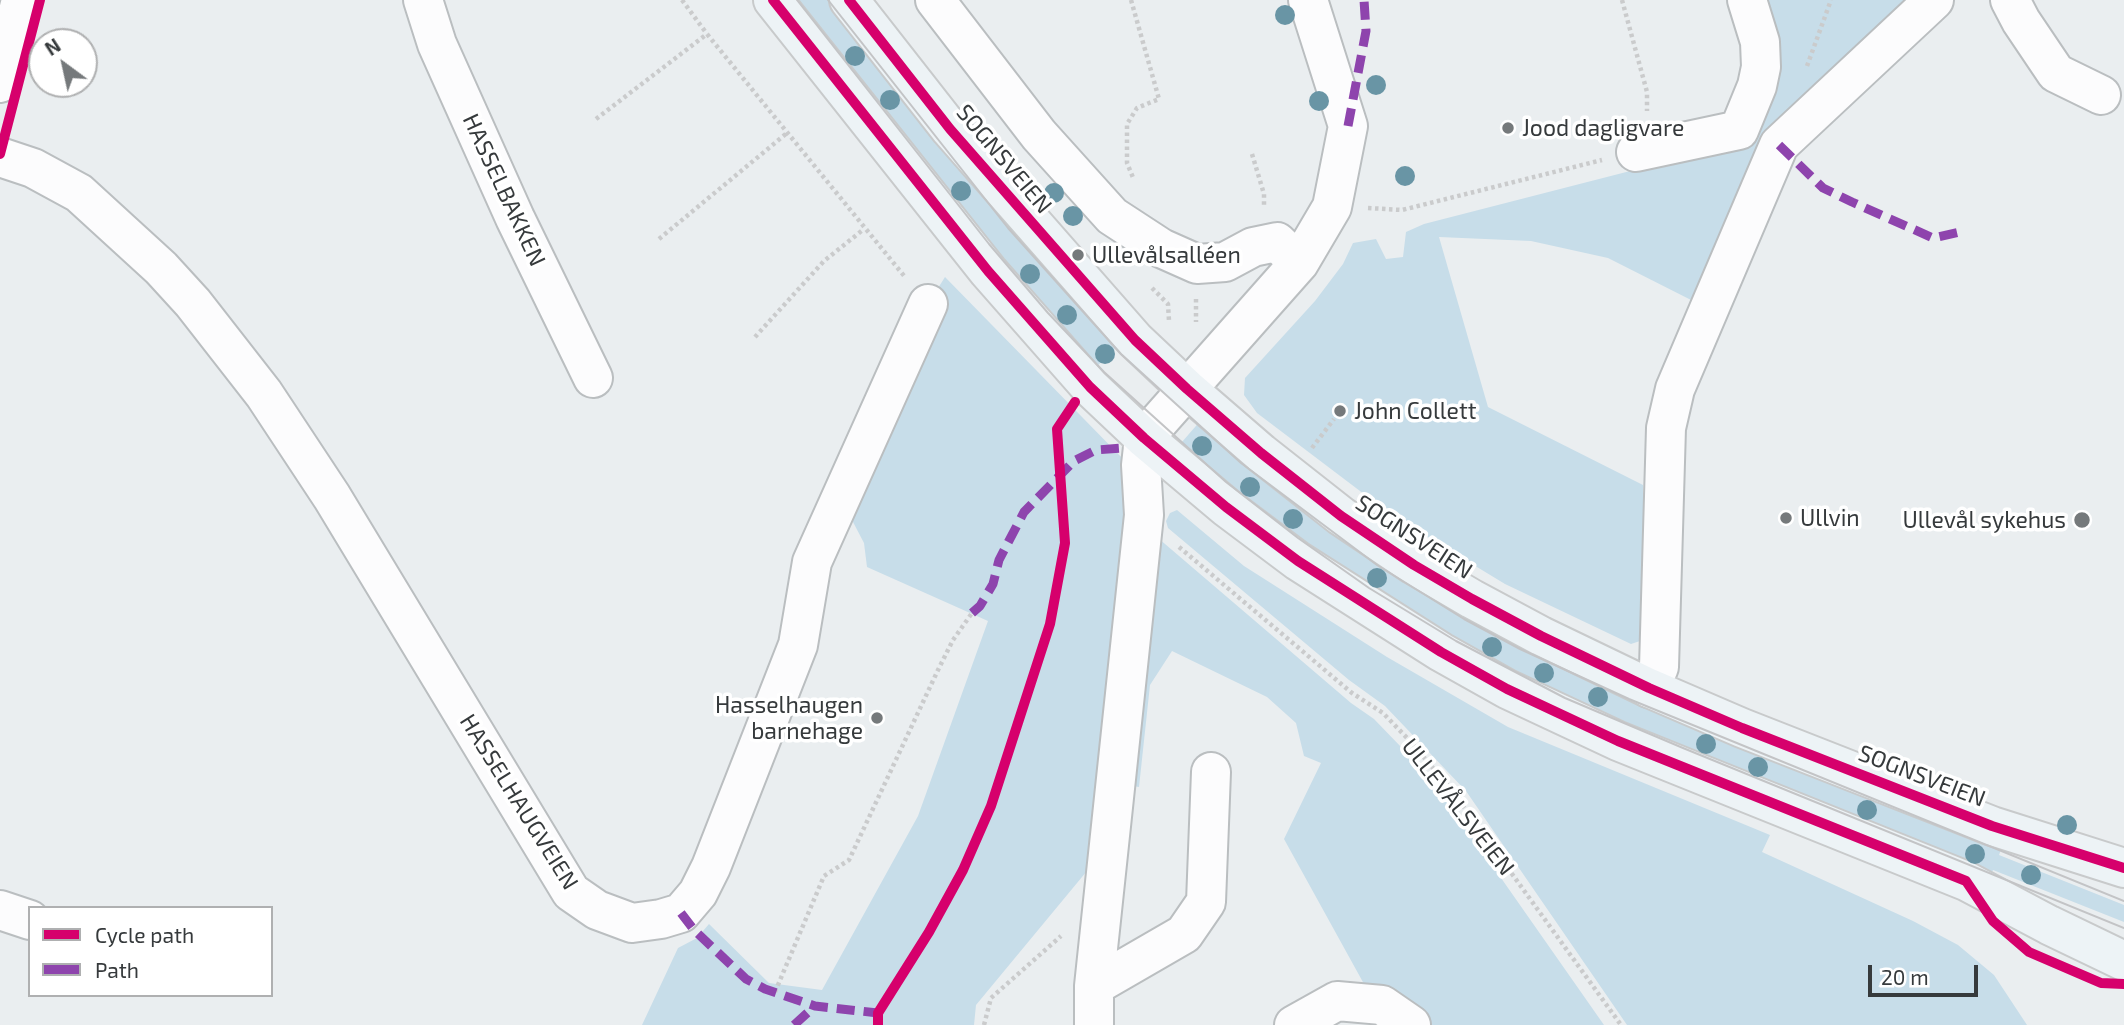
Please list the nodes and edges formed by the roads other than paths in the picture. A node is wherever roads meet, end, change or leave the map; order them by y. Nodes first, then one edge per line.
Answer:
1 (21, 0) edge
2 (423, 0) edge
3 (773, 0) edge
4 (849, 0) edge
5 (935, 0) edge
6 (1308, 0) edge
7 (1746, 0) edge
8 (1934, 0) edge
9 (2010, 0) edge
10 (0, 83) edge
11 (2101, 95) dead end
12 (1636, 152) road end
13 (0, 157) edge
14 (1288, 253) junction
15 (928, 304) road end
16 (593, 377) dead end
17 (1187, 389) junction
18 (1144, 438) junction
19 (1648, 688) junction
20 (1211, 772) dead end
21 (2124, 868) edge
22 (0, 910) edge
23 (28, 919) edge
24 (2124, 961) edge
25 (1094, 986) junction
26 (1094, 1025) edge
27 (1294, 1025) edge
28 (1411, 1025) edge

1 - 10 street
2 - 16 street, HASSELBAKKEN
3 - 18 main road
4 - 17 main road, SOGNSVEIEN
5 - 14 street
6 - 14 street
7 - 12 street
8 - 19 street
9 - 11 street
13 - 15 street, HASSELHAUGVEIEN
14 - 17 street
17 - 18 street
17 - 19 main road, SOGNSVEIEN
18 - 24 main road
18 - 25 street
19 - 21 main road, SOGNSVEIEN
20 - 25 street
22 - 23 street
25 - 26 street
27 - 28 street

